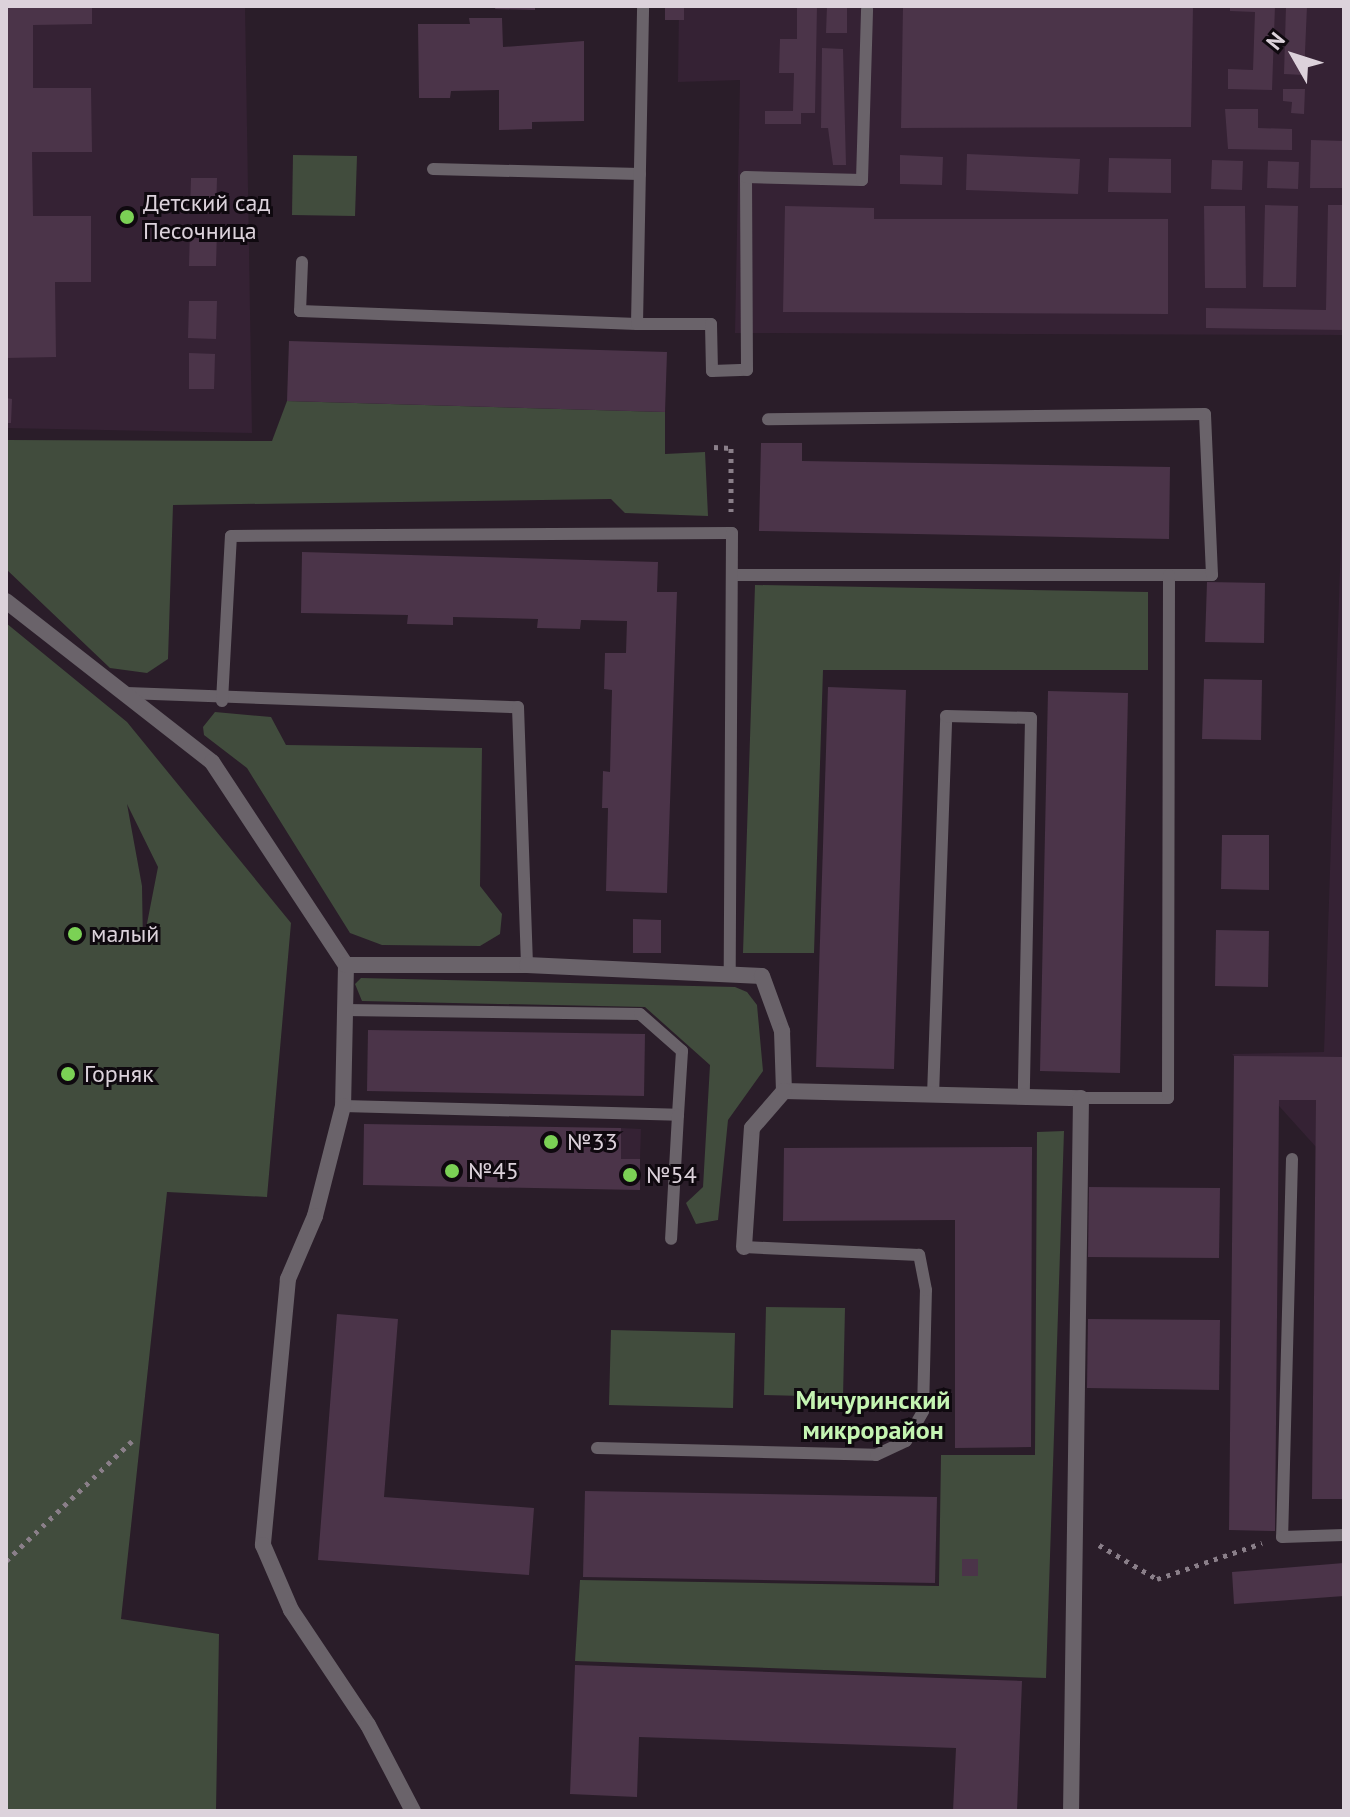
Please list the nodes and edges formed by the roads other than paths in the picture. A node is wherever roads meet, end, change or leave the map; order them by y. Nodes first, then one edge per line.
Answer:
1 (643, 6) edge
2 (867, 9) dead end
3 (433, 169) dead end
4 (640, 174) junction
5 (302, 262) dead end
6 (637, 324) junction
7 (768, 419) dead end
8 (732, 575) junction
9 (1169, 575) junction
10 (6, 601) edge
11 (127, 693) junction
12 (222, 701) junction
13 (346, 965) junction
14 (527, 965) junction
15 (730, 971) junction
16 (345, 1010) junction
17 (784, 1091) junction
18 (933, 1096) junction
19 (1024, 1098) junction
20 (1081, 1098) junction
21 (343, 1106) junction
22 (678, 1115) junction
23 (1292, 1159) dead end
24 (671, 1239) dead end
25 (744, 1247) joint
26 (597, 1448) dead end
27 (1344, 1535) edge
28 (413, 1811) edge
29 (1071, 1811) edge

1 - 4 lane
2 - 6 lane
3 - 4 lane
4 - 6 lane
5 - 6 lane
7 - 9 lane
8 - 9 lane
8 - 12 lane
8 - 15 lane
9 - 20 lane
10 - 11 street
11 - 12 lane
11 - 13 street
12 - 14 lane
13 - 14 street
13 - 16 street
14 - 15 street
15 - 17 street
16 - 21 street
16 - 22 lane
17 - 18 street
17 - 25 street
18 - 19 street
18 - 19 lane
19 - 20 street
20 - 29 street
21 - 22 lane
21 - 28 street
22 - 24 lane
23 - 27 lane
25 - 26 lane

